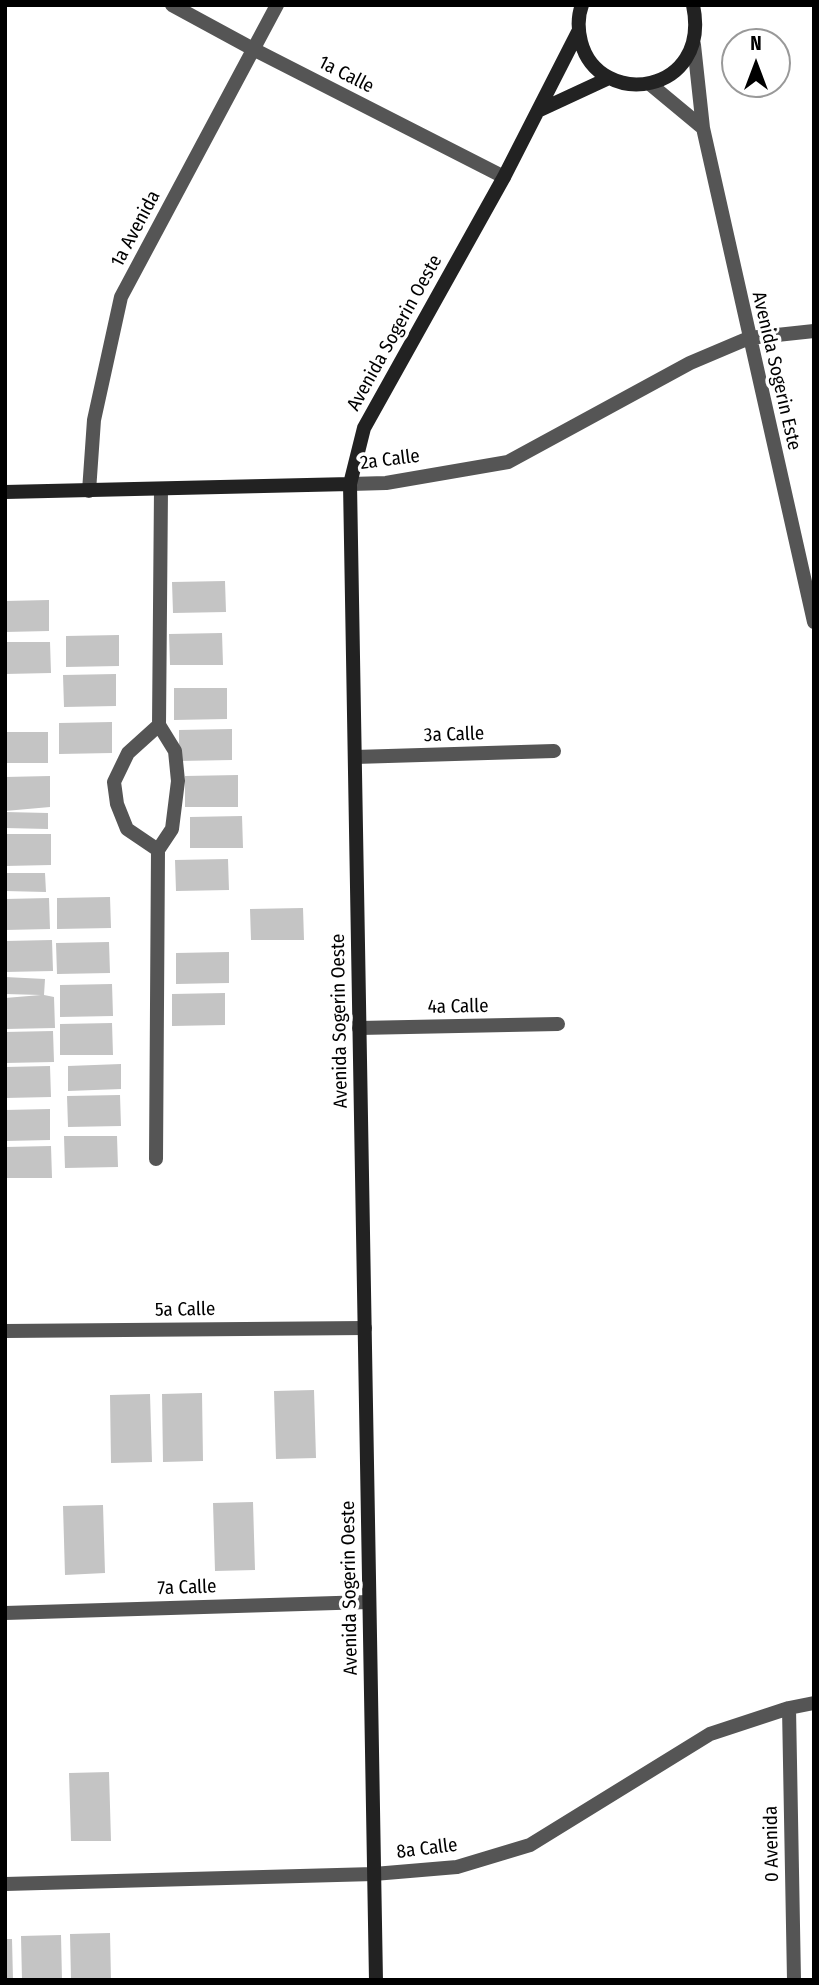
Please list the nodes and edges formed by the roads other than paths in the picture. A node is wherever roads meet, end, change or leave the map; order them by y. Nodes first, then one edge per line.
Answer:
1 (172, 5) edge
2 (277, 5) edge
3 (582, 5) edge
4 (694, 5) edge
5 (578, 32) junction
6 (694, 45) junction
7 (253, 50) junction
8 (609, 78) junction
9 (650, 84) junction
10 (540, 110) junction
11 (703, 128) junction
12 (504, 177) junction
13 (814, 331) edge
14 (749, 338) junction
15 (350, 484) junction
16 (161, 489) junction
17 (89, 491) junction
18 (5, 492) edge
19 (814, 622) edge
20 (159, 725) junction
21 (554, 751) dead end
22 (355, 757) junction
23 (158, 850) junction
24 (558, 1024) dead end
25 (359, 1028) junction
26 (156, 1159) dead end
27 (365, 1328) junction
28 (5, 1331) edge
29 (369, 1602) junction
30 (5, 1613) edge
31 (814, 1703) edge
32 (789, 1708) junction
33 (374, 1874) junction
34 (5, 1884) edge
35 (376, 1980) edge
36 (794, 1980) edge

1 - 7 street, 1a Calle
2 - 7 street, 1a Avenida
3 - 5 street
4 - 6 street
5 - 8 street
5 - 10 street, Avenida Sogerin Oeste
6 - 9 street
6 - 11 street, Avenida Sogerin Este
7 - 12 street, 1a Calle
7 - 17 street, 1a Avenida
8 - 9 street
8 - 10 street
9 - 11 street
10 - 12 street, Avenida Sogerin Oeste
11 - 14 street, Avenida Sogerin Este
12 - 15 street, Avenida Sogerin Oeste
13 - 14 street, 2a Calle
14 - 15 street, 2a Calle
14 - 19 street, Avenida Sogerin Este
15 - 16 street, 2a Calle
15 - 22 street, Avenida Sogerin Oeste
16 - 17 street, 2a Calle
16 - 20 street
17 - 18 street, 2a Calle
20 - 23 street
20 - 23 street
21 - 22 street, 3a Calle
22 - 25 street, Avenida Sogerin Oeste
23 - 26 street
24 - 25 street, 4a Calle
25 - 27 street, Avenida Sogerin Oeste
27 - 28 street, 5a Calle
27 - 29 street, Avenida Sogerin Oeste
29 - 30 street, 7a Calle
29 - 33 street, Avenida Sogerin Oeste
31 - 32 street, 8a Calle
32 - 33 street, 8a Calle
32 - 36 street, 0 Avenida
33 - 34 street, 8a Calle
33 - 35 street, Avenida Sogerin Oeste

